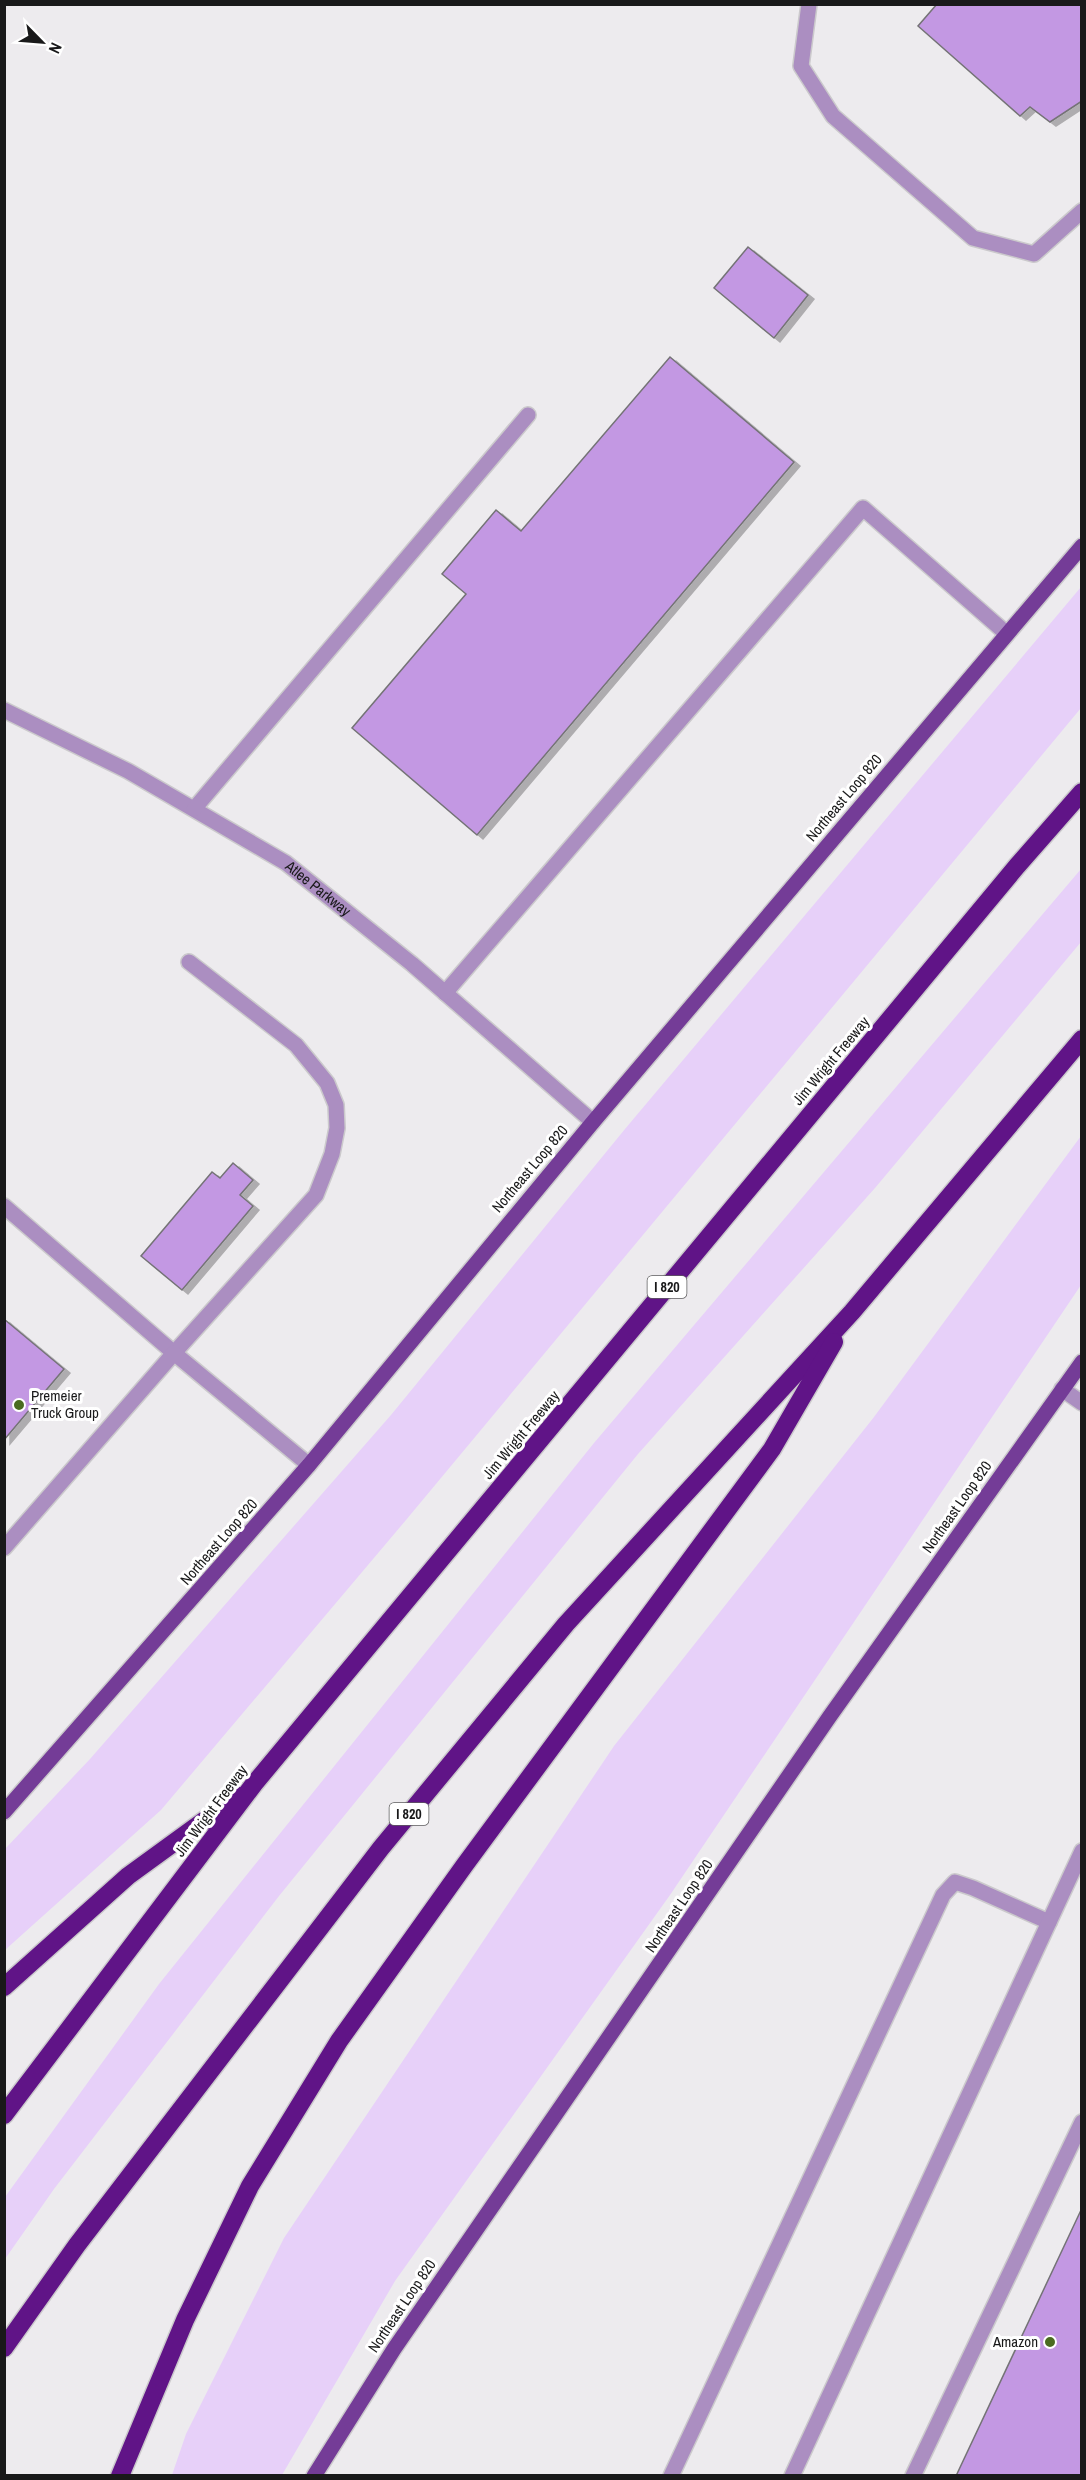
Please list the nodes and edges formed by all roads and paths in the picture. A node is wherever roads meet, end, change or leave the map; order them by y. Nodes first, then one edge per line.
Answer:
1 (809, 4) edge
2 (1082, 211) edge
3 (528, 415) dead end
4 (1082, 546) edge
5 (1007, 634) junction
6 (4, 710) edge
7 (1082, 792) edge
8 (194, 809) junction
9 (189, 962) dead end
10 (445, 993) junction
11 (1082, 1039) edge
12 (593, 1122) junction
13 (4, 1206) edge
14 (852, 1312) junction
15 (174, 1353) junction
16 (1082, 1362) edge
17 (1062, 1389) junction
18 (1082, 1402) edge
19 (309, 1465) junction
20 (4, 1548) edge
21 (254, 1784) junction
22 (4, 1812) edge
23 (1082, 1851) edge
24 (1048, 1922) junction
25 (4, 1987) edge
26 (4, 2115) edge
27 (1082, 2122) edge
28 (4, 2348) edge
29 (120, 2475) edge
30 (314, 2475) edge
31 (670, 2475) edge
32 (792, 2475) edge
33 (914, 2475) edge

1 - 2 street
3 - 8 street
4 - 5 main road, Northeast Loop 820
5 - 10 street
5 - 12 main road, Northeast Loop 820
6 - 8 street, Atlee Parkway
7 - 21 highway, Jim Wright Freeway / I 820
8 - 10 street, Atlee Parkway
9 - 15 street
10 - 12 street, Atlee Parkway
11 - 14 highway, I 820
12 - 19 main road, Northeast Loop 820
13 - 15 street
14 - 28 highway, I 820
14 - 29 highway
15 - 19 street
15 - 20 street
16 - 17 main road, Northeast Loop 820
17 - 18 street
17 - 30 main road, Northeast Loop 820
19 - 22 main road, Northeast Loop 820
21 - 25 highway
21 - 26 highway, Jim Wright Freeway / I 820
23 - 24 street
24 - 31 street
24 - 32 street
27 - 33 street

